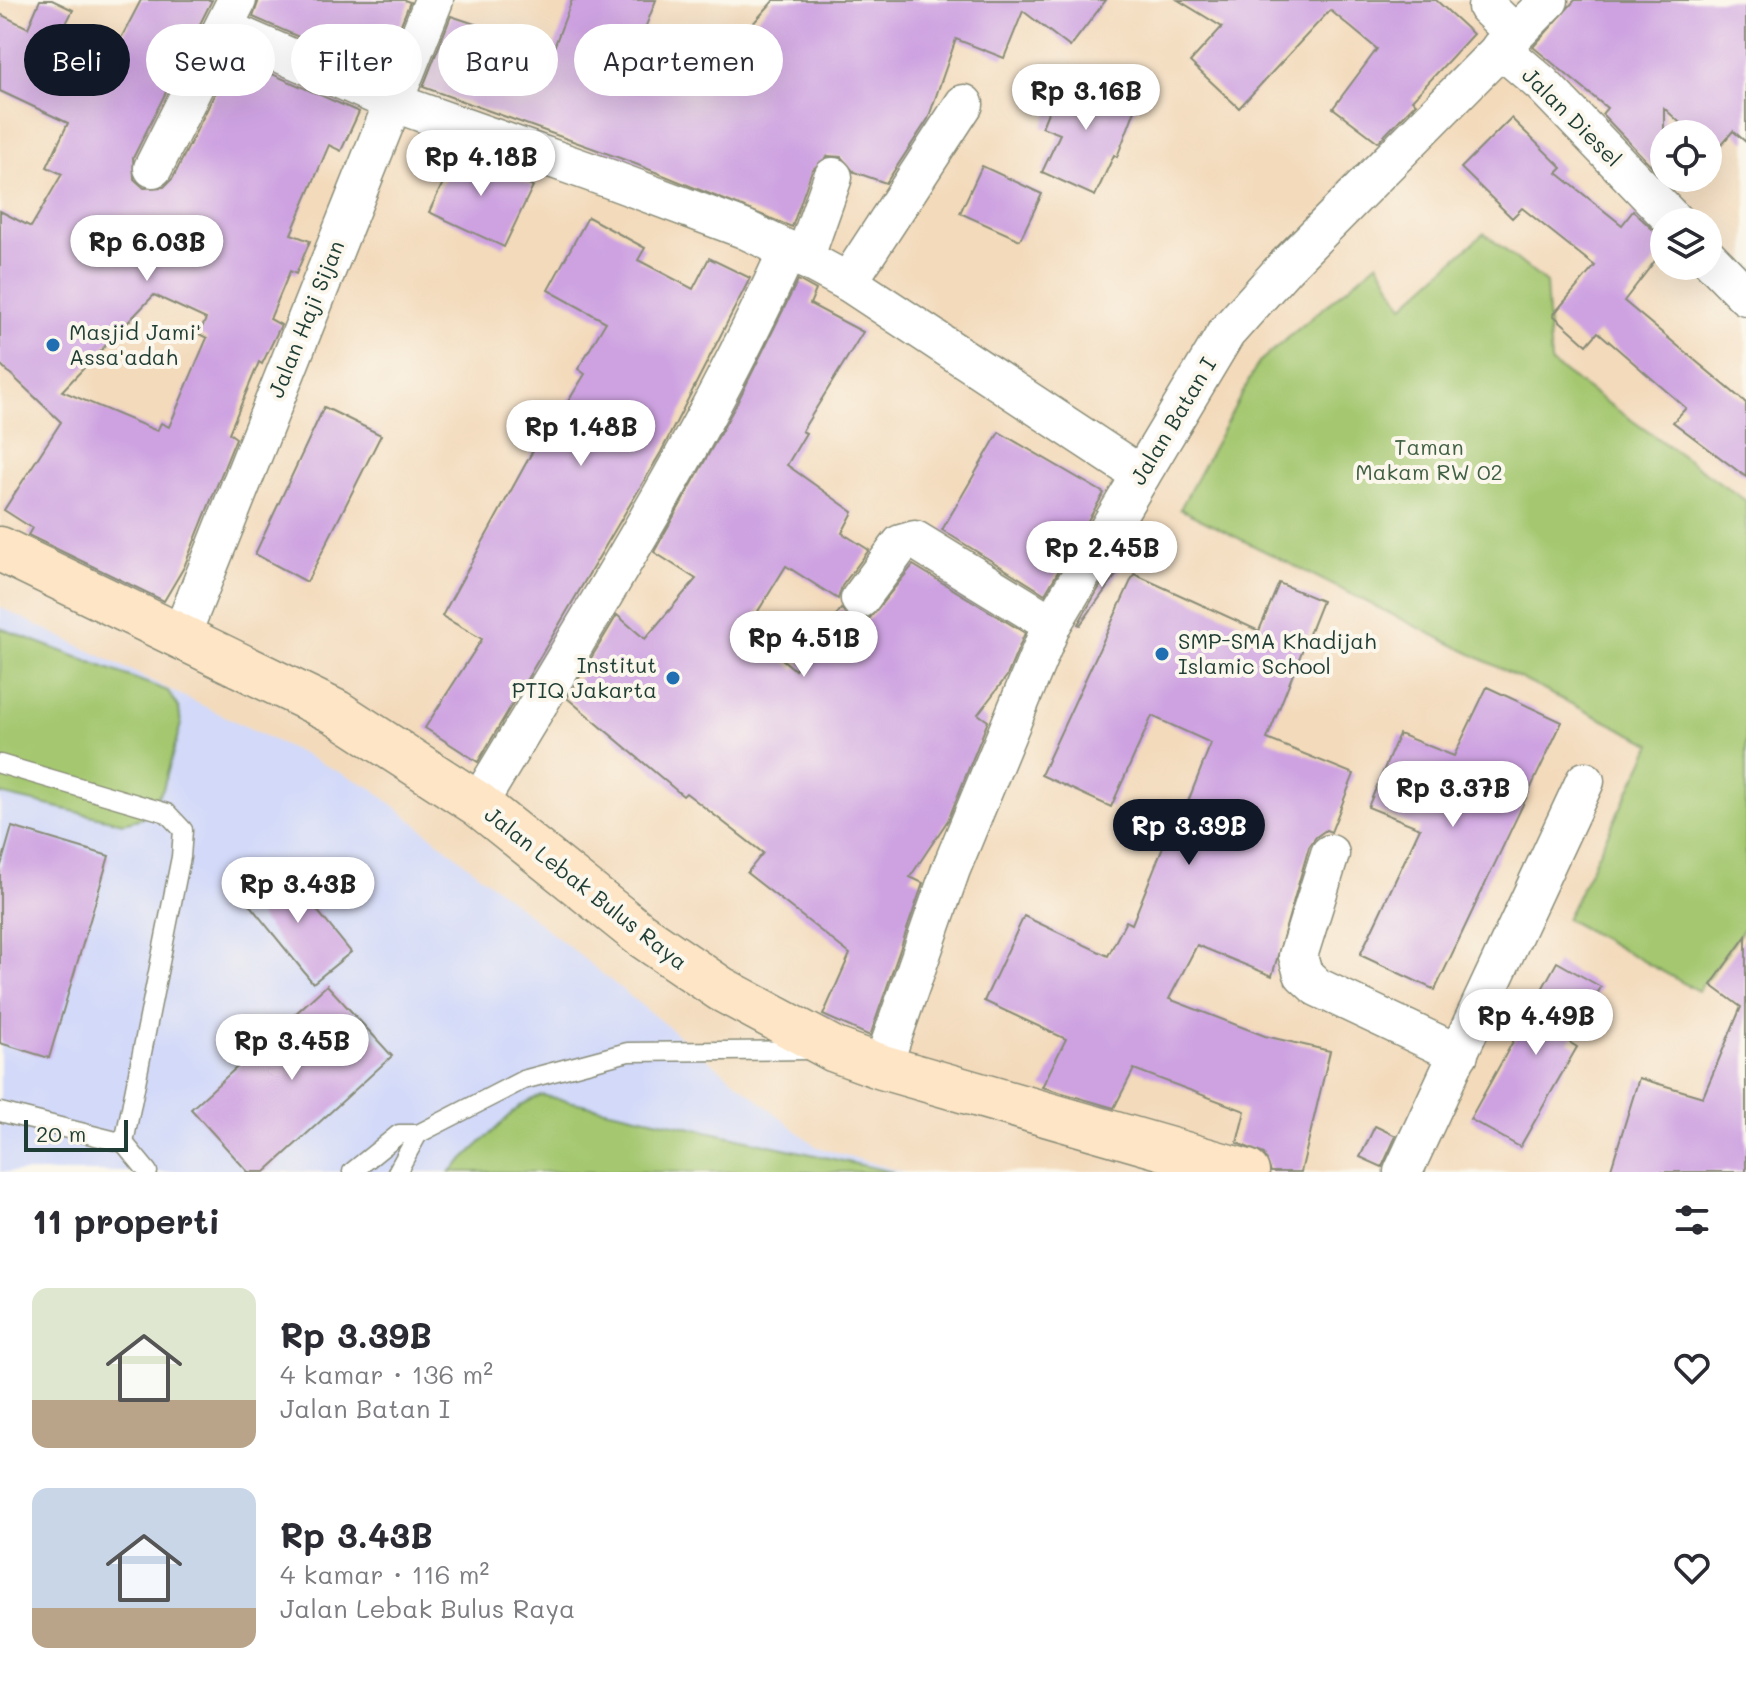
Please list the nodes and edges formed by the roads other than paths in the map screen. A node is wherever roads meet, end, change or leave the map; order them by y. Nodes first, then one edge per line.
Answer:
1 (434, 0) edge
2 (1549, 0) edge
3 (1487, 7) dead end
4 (231, 14) edge
5 (1508, 41) junction
6 (392, 102) junction
7 (964, 104) dead end
8 (153, 168) dead end
9 (833, 177) dead end
10 (1662, 208) edge
11 (796, 254) junction
12 (1722, 271) edge
13 (848, 282) junction
14 (1746, 296) edge
15 (1141, 475) junction
16 (0, 549) edge
17 (860, 599) dead end
18 (1052, 624) junction
19 (180, 638) junction
20 (0, 764) edge
21 (1585, 781) dead end
22 (478, 804) junction
23 (1330, 854) dead end
24 (835, 1050) junction
25 (1459, 1054) junction
26 (882, 1067) junction
27 (0, 1112) edge
28 (418, 1134) junction
29 (124, 1143) junction
30 (148, 1172) edge
31 (352, 1172) edge
32 (397, 1172) edge
33 (1247, 1172) edge
34 (1403, 1172) edge

1 - 6 street, Jalan Haji Sijan
2 - 5 street, Jalan Batan I
3 - 5 street, Jalan Diesel
4 - 6 street
4 - 8 street
5 - 10 street, Jalan Diesel
5 - 15 street, Jalan Batan I
6 - 11 street
6 - 19 street, Jalan Haji Sijan
7 - 13 street
9 - 11 street
11 - 13 street
11 - 22 street
12 - 14 street
13 - 15 street
15 - 18 street, Jalan Batan I
16 - 19 main road, Jalan Lebak Bulus Raya
17 - 18 street
18 - 26 street, Jalan Batan I
19 - 22 main road, Jalan Lebak Bulus Raya
20 - 29 lane
21 - 25 street
22 - 24 main road, Jalan Lebak Bulus Raya
23 - 25 street
24 - 26 main road, Jalan Lebak Bulus Raya
24 - 28 lane
25 - 34 street
26 - 33 main road, Jalan Lebak Bulus Raya
27 - 29 lane
28 - 31 lane
28 - 32 lane
29 - 30 lane

